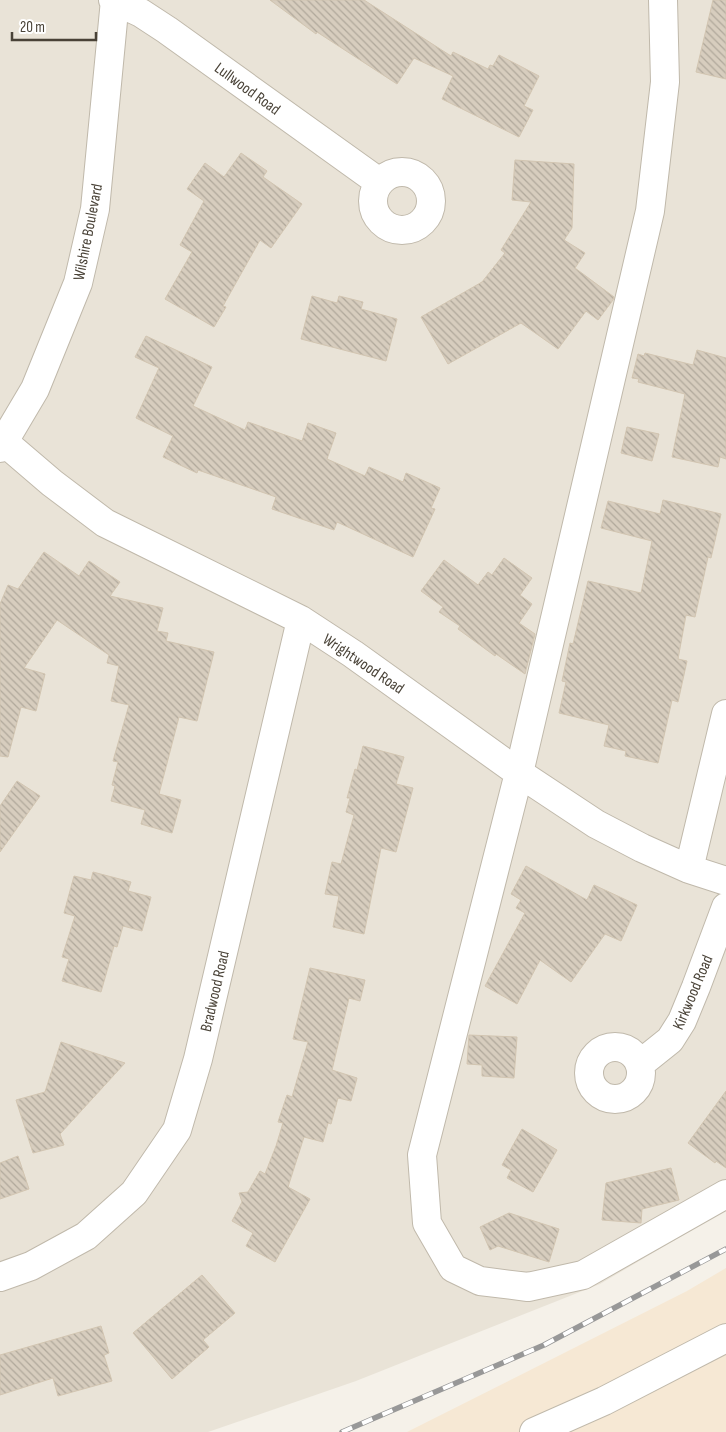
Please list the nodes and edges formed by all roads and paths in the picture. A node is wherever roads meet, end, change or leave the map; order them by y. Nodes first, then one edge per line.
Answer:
1 (114, 0) edge
2 (663, 0) edge
3 (379, 182) dead end
4 (2, 445) edge
5 (301, 620) junction
6 (726, 714) edge
7 (519, 773) junction
8 (689, 868) junction
9 (726, 881) edge
10 (726, 907) edge
11 (640, 1064) dead end
12 (726, 1194) edge
13 (0, 1276) edge
14 (726, 1338) edge
15 (534, 1432) edge

1 - 3 street, Lullwood Road
1 - 4 street, Wilshire Boulevard
2 - 7 street
4 - 5 street, Wrightwood Road
5 - 7 street, Wrightwood Road
5 - 13 street, Bradwood Road
6 - 8 street
7 - 8 street, Wrightwood Road
7 - 12 street
8 - 9 street, Wrightwood Road
10 - 11 street, Kirkwood Road
14 - 15 street

